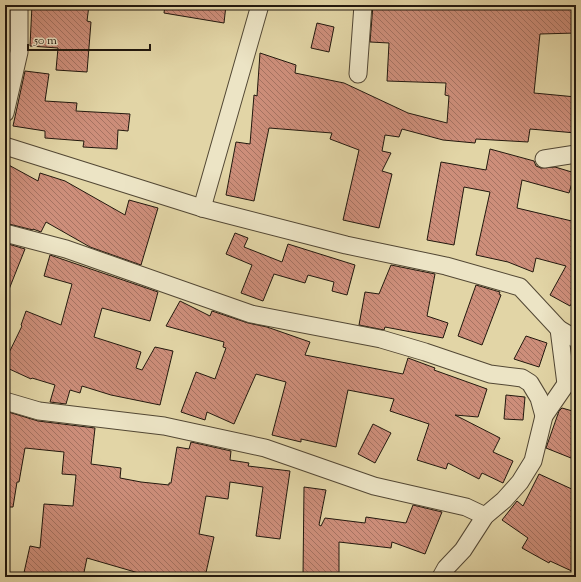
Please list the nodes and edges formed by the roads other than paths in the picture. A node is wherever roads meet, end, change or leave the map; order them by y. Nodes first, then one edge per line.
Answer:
1 (19, 5) edge
2 (260, 5) edge
3 (363, 5) edge
4 (358, 74) dead end
5 (5, 112) edge
6 (5, 146) edge
7 (576, 154) edge
8 (544, 160) dead end
9 (202, 208) junction
10 (5, 233) edge
11 (560, 329) junction
12 (576, 339) edge
13 (571, 380) edge
14 (5, 401) edge
15 (544, 416) junction
16 (485, 516) junction
17 (441, 577) edge

1 - 5 street
2 - 9 street
3 - 4 street
6 - 9 street
7 - 8 street
9 - 11 street
10 - 15 street
11 - 12 street
11 - 13 street
13 - 15 street
14 - 16 street
15 - 16 street
16 - 17 street

